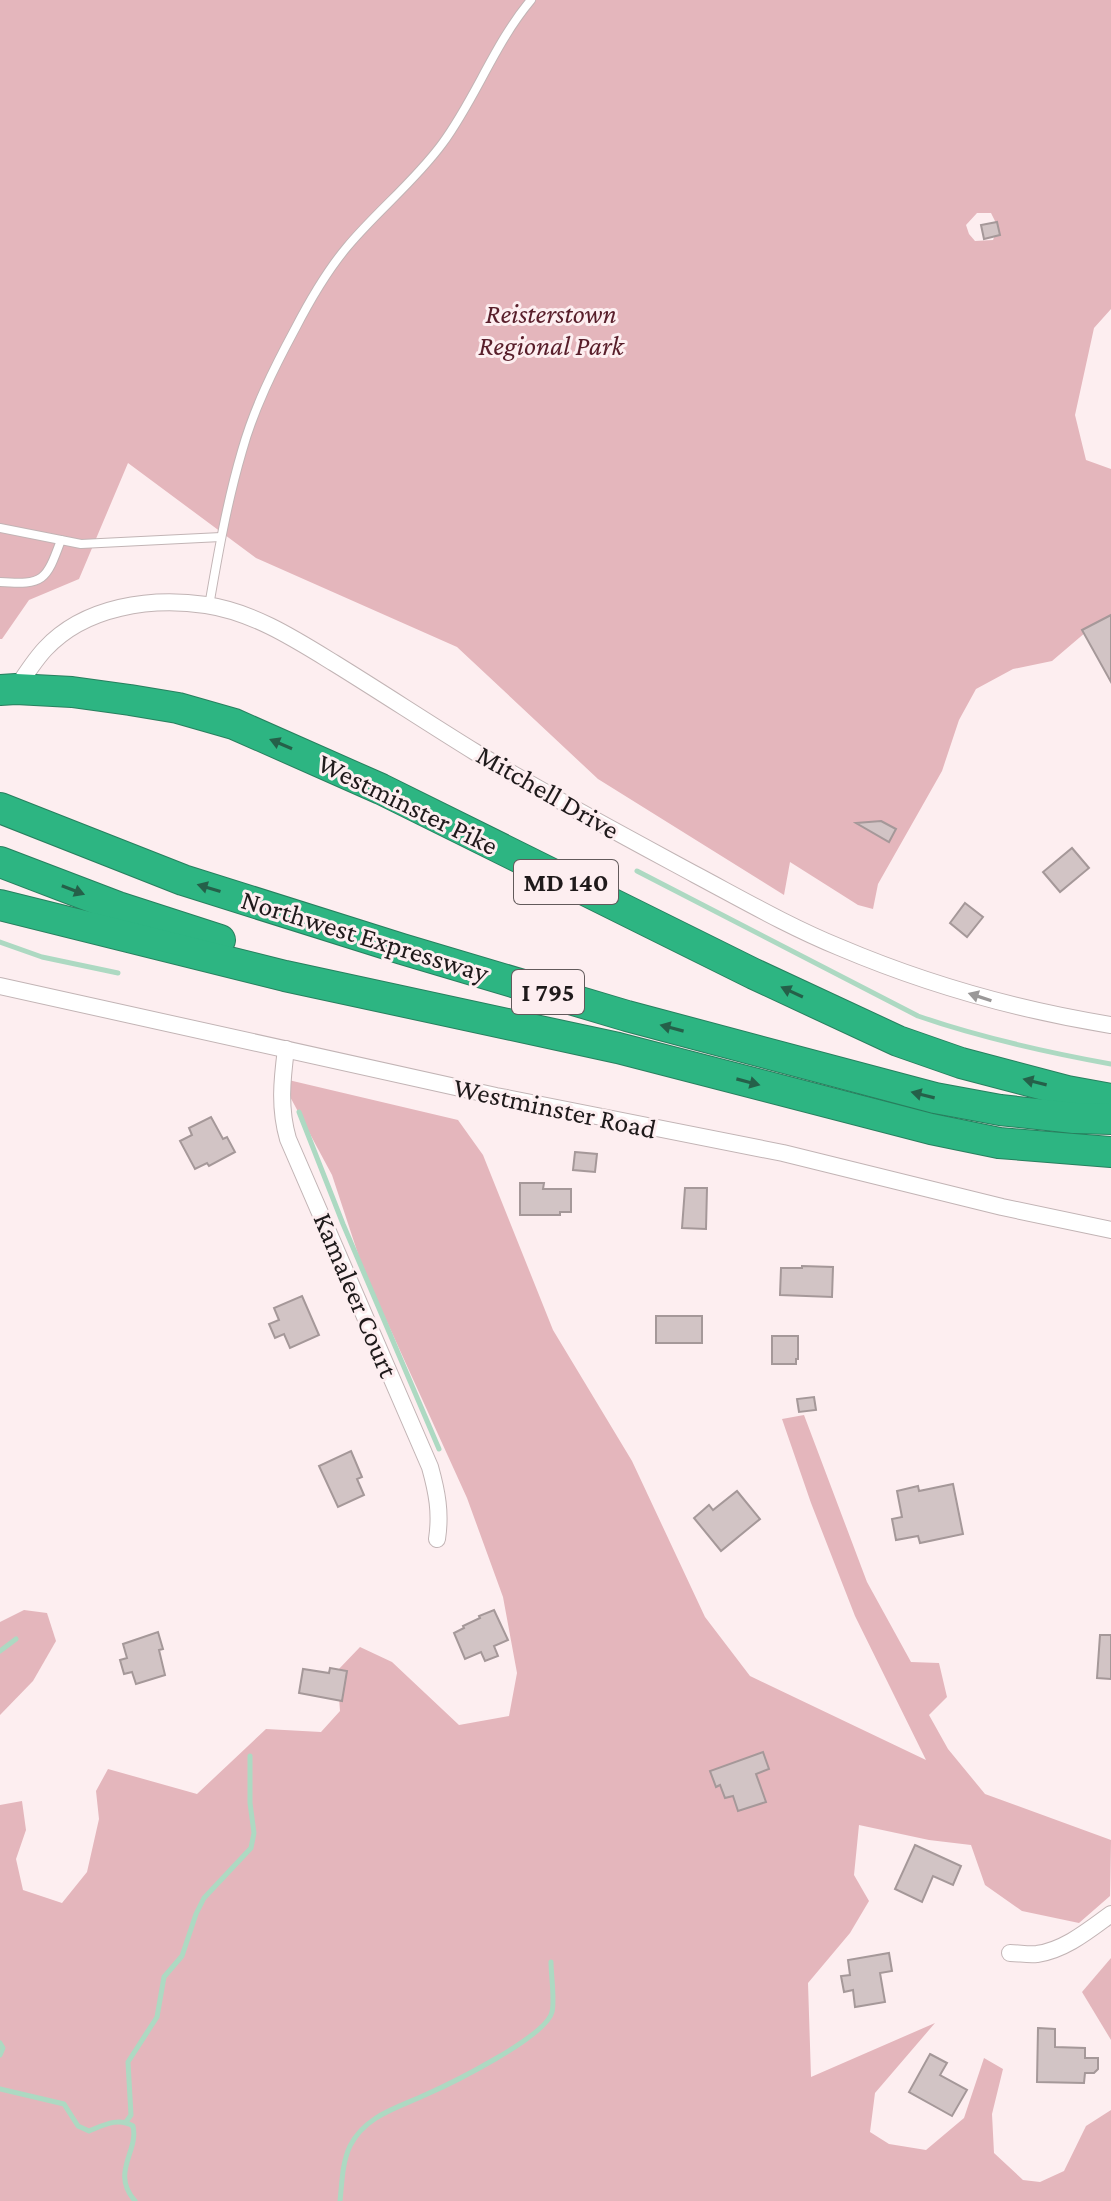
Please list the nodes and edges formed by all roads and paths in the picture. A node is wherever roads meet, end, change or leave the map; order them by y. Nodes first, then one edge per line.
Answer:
1 (531, 0) edge
2 (0, 528) edge
3 (221, 537) junction
4 (61, 540) junction
5 (0, 582) edge
6 (209, 606) junction
7 (5, 694) edge
8 (0, 808) edge
9 (0, 862) edge
10 (0, 905) edge
11 (0, 986) edge
12 (1111, 1025) edge
13 (618, 1048) junction
14 (286, 1049) junction
15 (1111, 1099) edge
16 (1111, 1119) edge
17 (1111, 1152) edge
18 (1111, 1230) edge
19 (437, 1539) dead end
20 (1111, 1914) edge
21 (1010, 1953) dead end

1 - 3 lane
2 - 4 lane
3 - 4 lane
3 - 6 lane
4 - 5 lane
6 - 7 street, Mitchell Drive
12 -> 6 street, Mitchell Drive
15 -> 7 highway, Westminster Pike / MD 140
16 -> 8 highway, Northwest Expressway / I 795
9 -> 13 highway, Northwest Expressway / I 795
10 - 13 highway
11 - 14 street, Westminster Road
13 -> 17 highway
14 - 18 street, Westminster Road
14 - 19 street, Kamaleer Court
20 - 21 street

